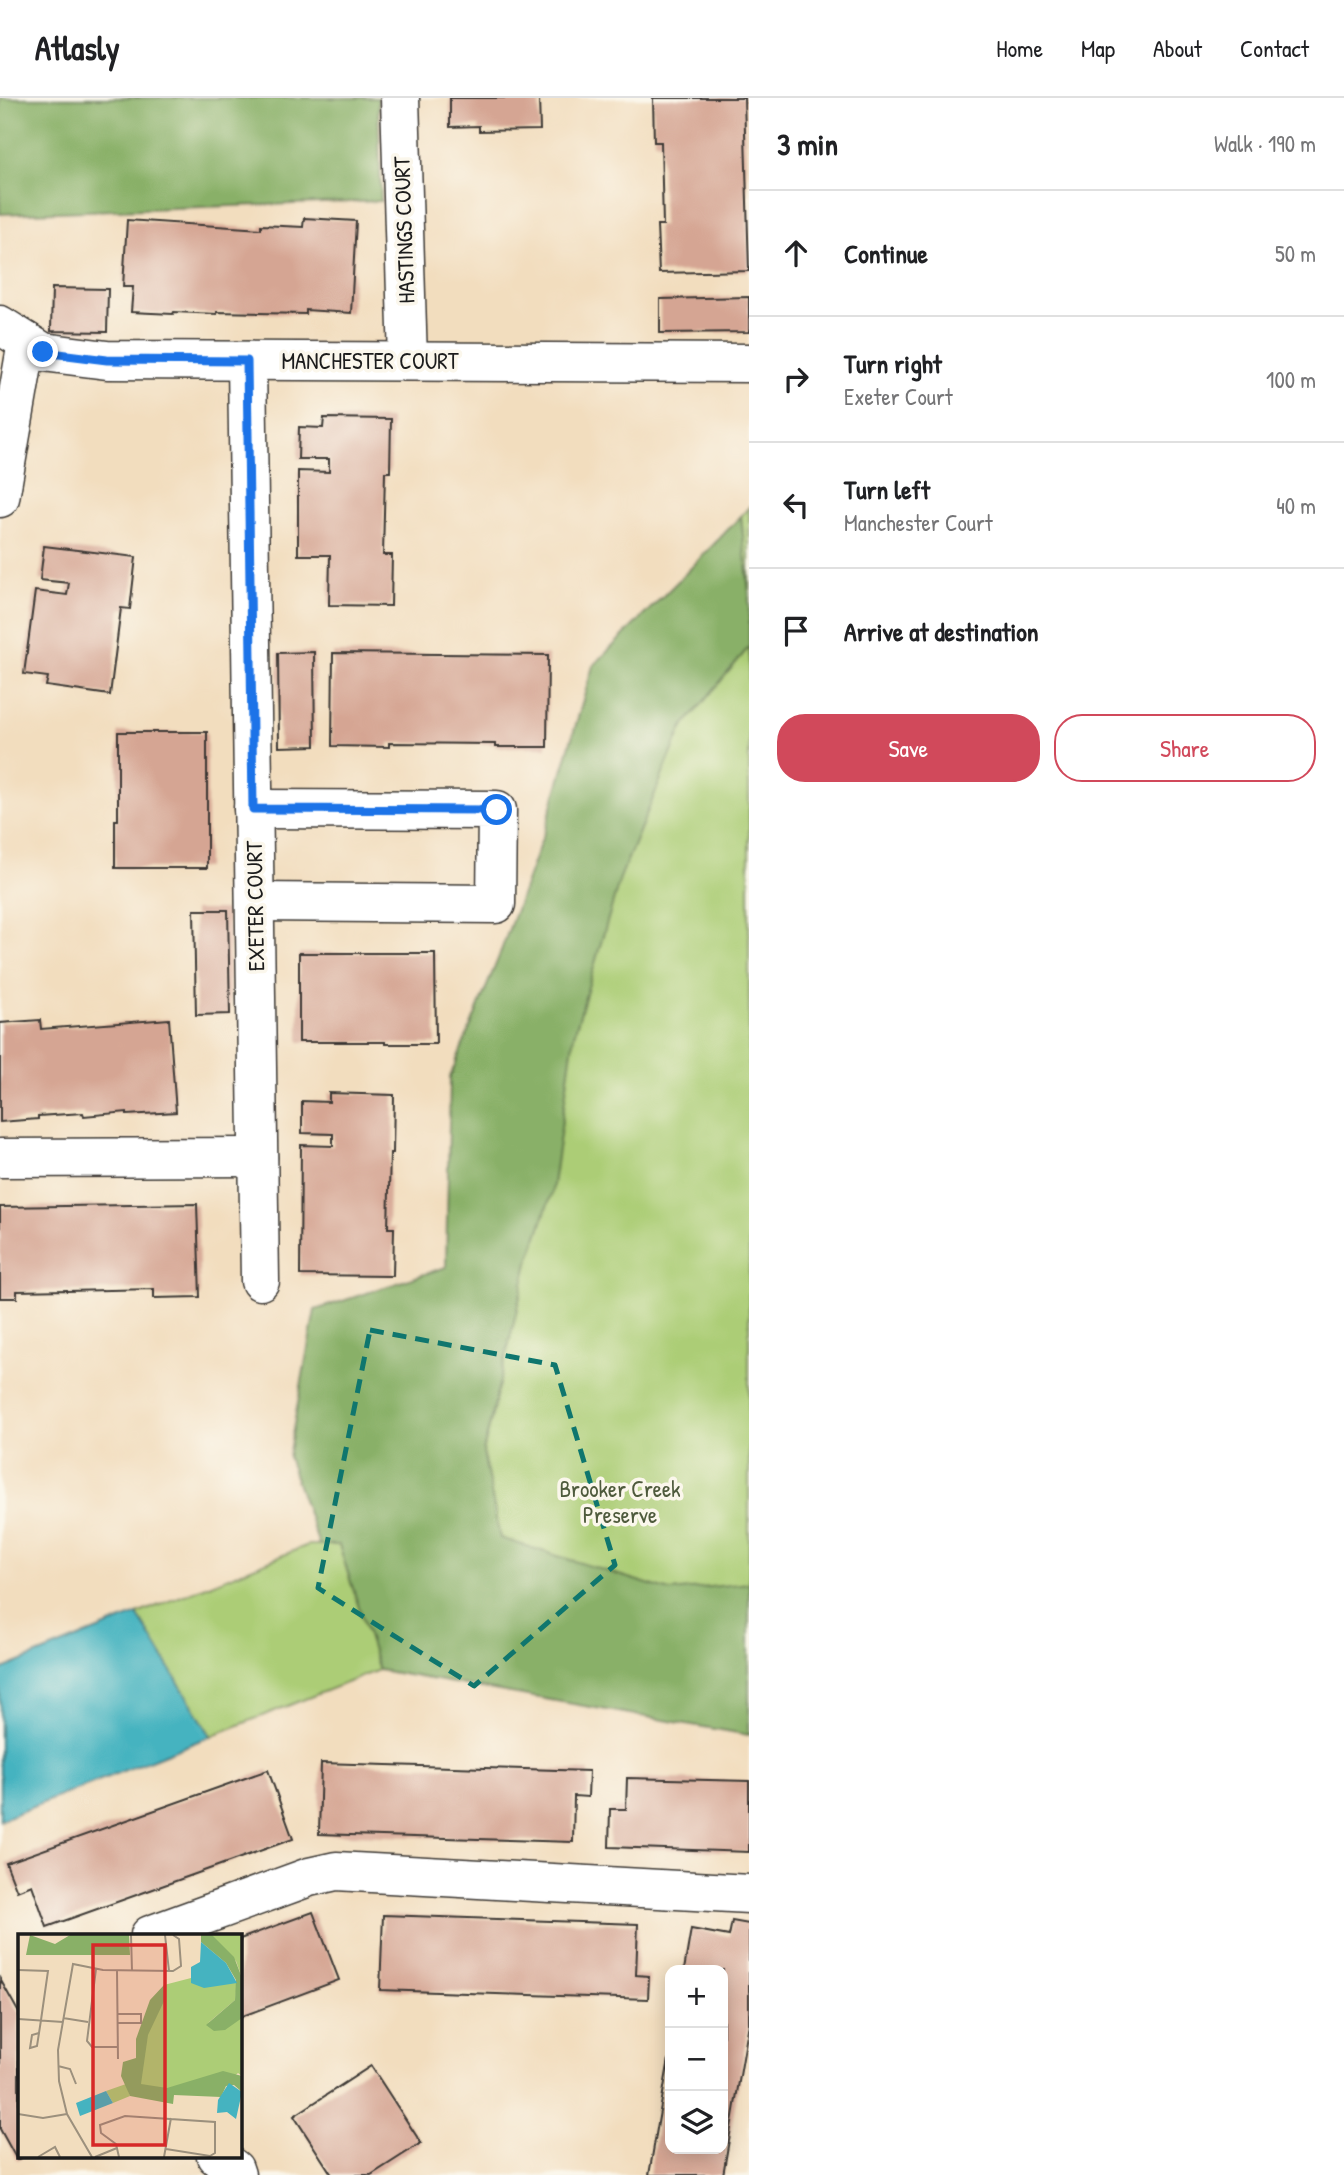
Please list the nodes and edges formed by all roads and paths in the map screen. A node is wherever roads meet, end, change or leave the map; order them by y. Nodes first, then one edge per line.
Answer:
1 (400, 98) edge
2 (13, 334) edge
3 (247, 361) junction
4 (408, 361) junction
5 (749, 363) edge
6 (0, 498) edge
7 (253, 809) junction
8 (255, 902) junction
9 (258, 1157) junction
10 (0, 1158) edge
11 (260, 1280) dead end
12 (749, 1894) edge
13 (153, 1934) edge
14 (219, 2158) edge
15 (236, 2175) edge

1 - 4 street, HASTINGS COURT
2 - 3 street, MANCHESTER COURT
2 - 6 street
3 - 4 street, MANCHESTER COURT
3 - 7 street, EXETER COURT
4 - 5 street, MANCHESTER COURT
7 - 8 street, EXETER COURT
7 - 8 street
8 - 9 street, EXETER COURT
9 - 10 street
9 - 11 street, EXETER COURT
12 - 13 street
14 - 15 street

